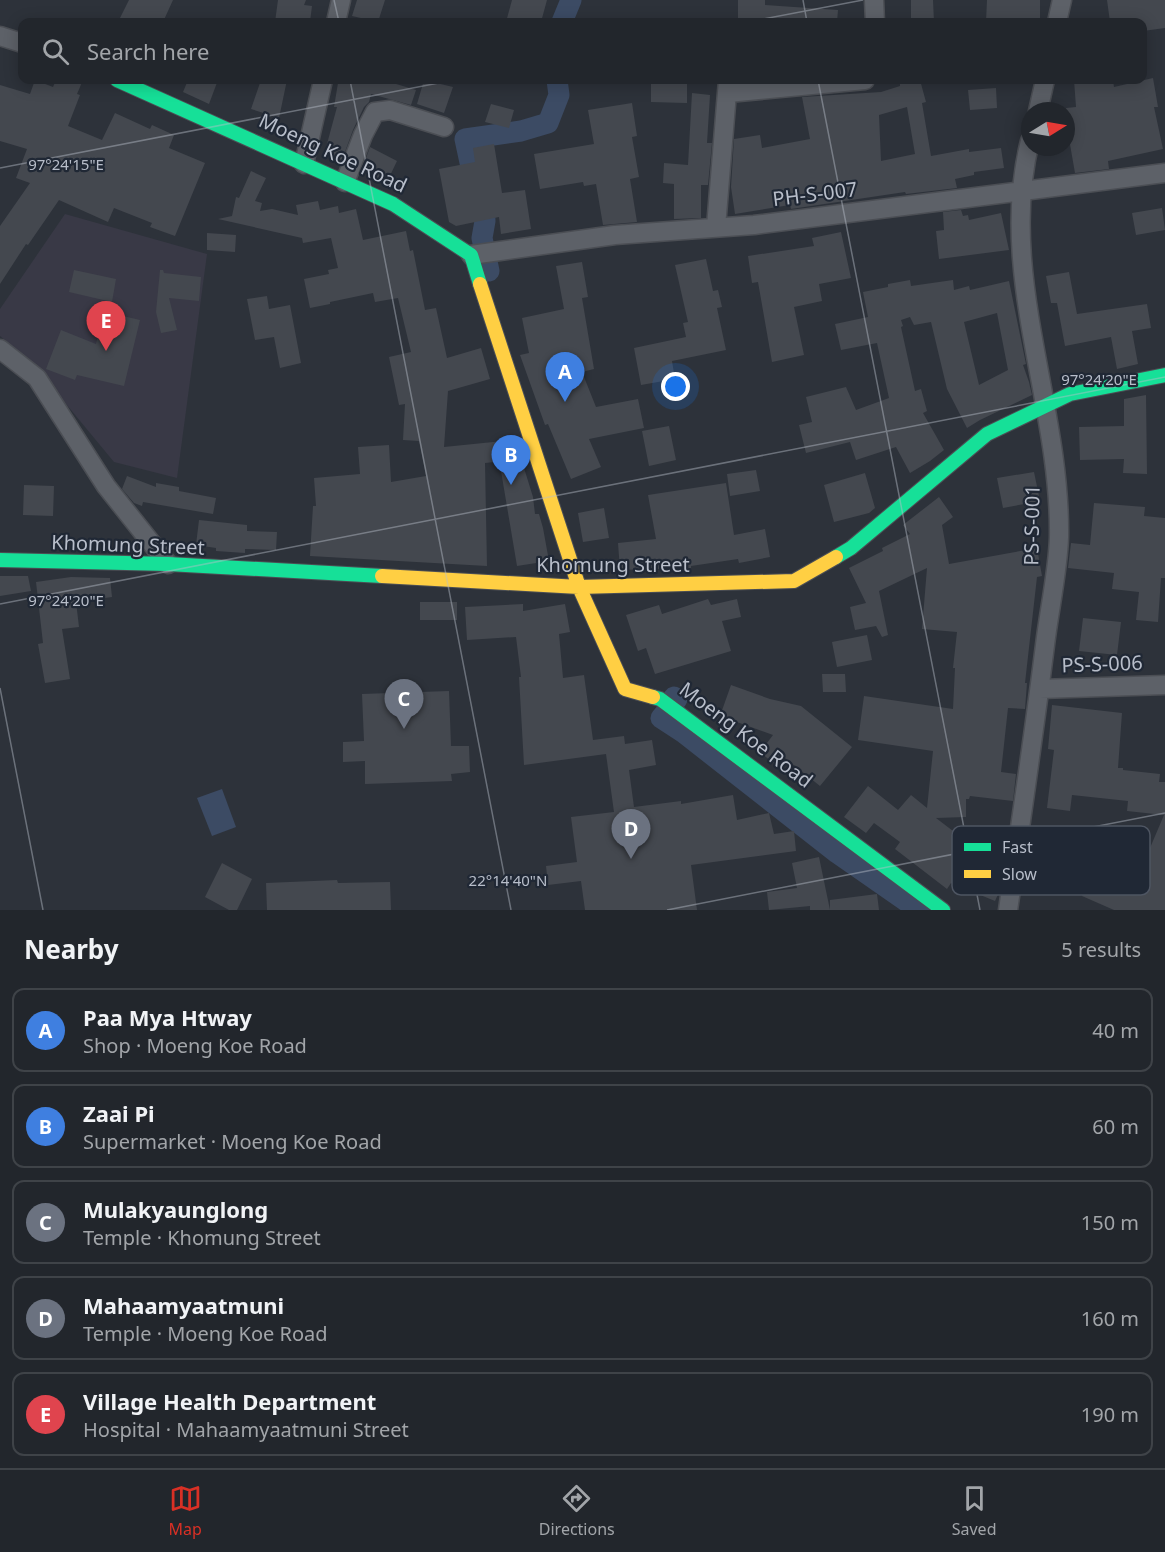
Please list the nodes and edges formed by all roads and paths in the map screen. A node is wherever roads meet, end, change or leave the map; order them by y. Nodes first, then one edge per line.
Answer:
1 (341, 0) edge
2 (874, 0) edge
3 (1062, 0) edge
4 (337, 18) edge
5 (875, 18) edge
6 (1058, 18) edge
7 (0, 36) edge
8 (18, 42) edge
9 (126, 84) edge
10 (322, 84) edge
11 (774, 84) edge
12 (1044, 84) edge
13 (728, 86) edge
14 (1040, 102) edge
15 (444, 127) dead end
16 (1028, 156) edge
17 (304, 164) junction
18 (1165, 173) edge
19 (345, 182) junction
20 (1022, 192) junction
21 (716, 227) junction
22 (482, 254) junction
23 (0, 350) edge
24 (1165, 375) edge
25 (1045, 405) junction
26 (0, 560) edge
27 (168, 564) junction
28 (583, 587) junction
29 (1165, 684) edge
30 (1040, 689) junction
31 (1020, 826) edge
32 (1010, 895) edge
33 (943, 910) edge
34 (1008, 910) edge

1 - 4 street
2 - 5 street
3 - 6 street
7 - 8 street
9 - 17 street, Moeng Koe Road
10 - 17 street
11 - 13 street
12 - 14 street
13 - 21 street
15 - 19 street
16 - 20 street, PS-S-001
17 - 19 street, Moeng Koe Road
18 - 20 street, PH-S-007
19 - 22 street, Moeng Koe Road
20 - 21 street, PH-S-007
20 - 25 street, PS-S-001
21 - 22 street, PH-S-007
22 - 28 street, Moeng Koe Road
23 - 27 street
24 - 25 street, Khomung Street
25 - 28 street, Khomung Street
25 - 30 street, PS-S-001
26 - 27 street, Khomung Street
27 - 28 street, Khomung Street
28 - 33 street, Moeng Koe Road
29 - 30 street, PS-S-006
30 - 31 street, PS-S-001
32 - 34 street, PS-S-001

